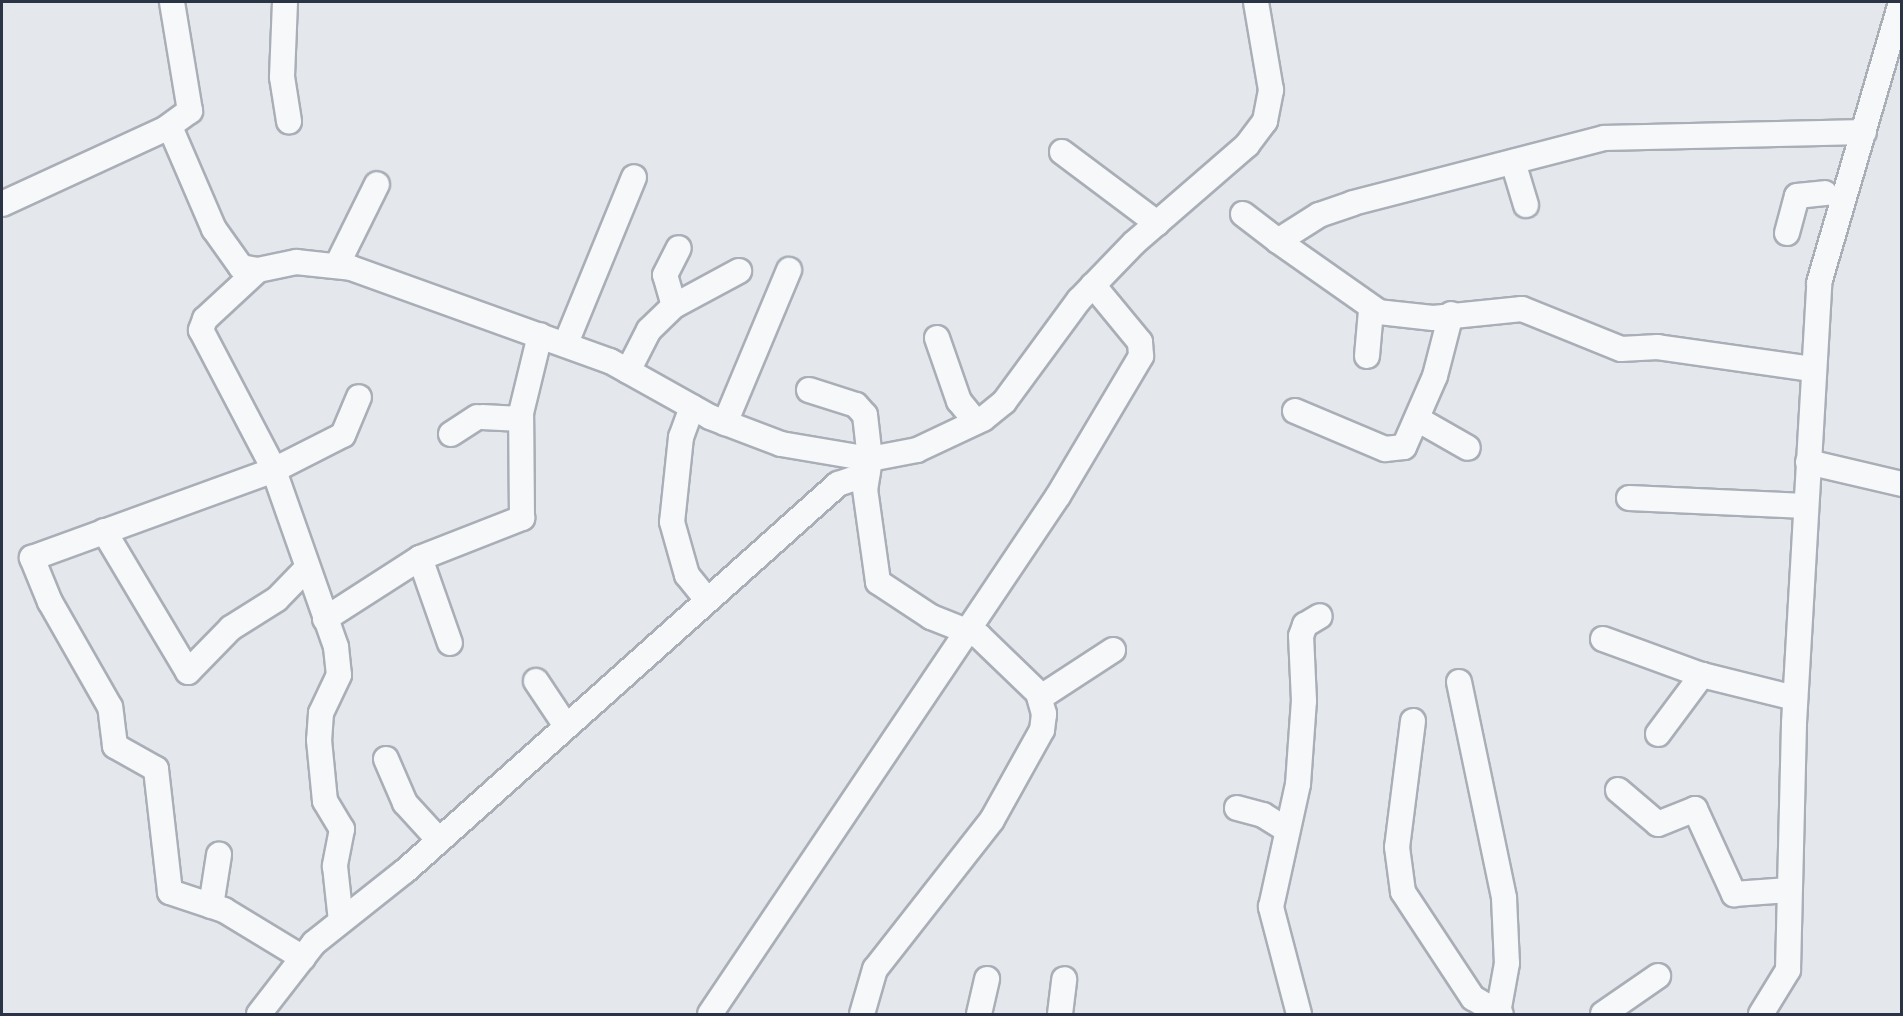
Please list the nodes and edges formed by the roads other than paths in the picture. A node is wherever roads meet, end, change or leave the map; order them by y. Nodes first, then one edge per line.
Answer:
1 (172, 2) edge
2 (285, 2) edge
3 (1256, 2) edge
4 (1901, 2) edge
5 (289, 121) dead end
6 (170, 127) junction
7 (1864, 132) junction
8 (1062, 152) dead end
9 (1513, 162) junction
10 (634, 177) dead end
11 (377, 184) dead end
12 (1834, 194) junction
13 (2, 204) edge
14 (1526, 205) dead end
15 (1243, 214) dead end
16 (1157, 223) junction
17 (1787, 233) dead end
18 (1278, 241) junction
19 (679, 248) dead end
20 (337, 266) junction
21 (258, 270) junction
22 (789, 270) dead end
23 (739, 271) dead end
24 (1094, 285) junction
25 (674, 306) junction
26 (1371, 310) junction
27 (1451, 314) junction
28 (540, 335) junction
29 (937, 338) dead end
30 (566, 343) junction
31 (1367, 356) dead end
32 (1812, 369) junction
33 (628, 371) junction
34 (809, 390) dead end
35 (359, 397) dead end
36 (692, 406) junction
37 (1294, 411) dead end
38 (521, 419) junction
39 (1419, 420) junction
40 (725, 423) junction
41 (976, 423) junction
42 (451, 434) dead end
43 (1468, 447) dead end
44 (1808, 462) junction
45 (869, 466) junction
46 (274, 470) junction
47 (1902, 484) edge
48 (1629, 498) dead end
49 (1806, 506) junction
50 (104, 531) junction
51 (420, 558) junction
52 (306, 568) junction
53 (707, 600) junction
54 (1320, 616) dead end
55 (325, 619) junction
56 (966, 629) junction
57 (1603, 639) dead end
58 (450, 643) dead end
59 (1113, 650) dead end
60 (1702, 675) junction
61 (536, 681) dead end
62 (1459, 682) dead end
63 (1041, 697) junction
64 (1795, 698) junction
65 (1413, 721) dead end
66 (566, 726) junction
67 (1658, 734) dead end
68 (386, 759) dead end
69 (1618, 790) dead end
70 (1237, 808) dead end
71 (1287, 830) junction
72 (437, 838) junction
73 (219, 855) dead end
74 (1790, 890) junction
75 (211, 906) junction
76 (341, 921) junction
77 (303, 958) junction
78 (1658, 976) dead end
79 (987, 979) dead end
80 (1064, 979) dead end
81 (259, 1014) edge
82 (710, 1014) edge
83 (862, 1014) edge
84 (980, 1014) edge
85 (1060, 1014) edge
86 (1299, 1014) edge
87 (1500, 1014) edge
88 (1604, 1014) edge
89 (1761, 1014) edge

1 - 6 street
2 - 5 street
3 - 16 street
4 - 7 street
6 - 13 street
6 - 21 street
7 - 9 street
7 - 12 street
8 - 16 street
9 - 14 street
9 - 18 street
10 - 30 street
11 - 20 street
12 - 17 street
12 - 32 street
15 - 18 street
16 - 24 street
18 - 26 street
19 - 25 street
20 - 21 street
20 - 28 street
21 - 46 street
22 - 40 street
23 - 25 street
24 - 41 street
24 - 56 street
25 - 33 street
26 - 27 street
26 - 31 street
27 - 32 street
27 - 39 street
28 - 30 street
28 - 38 street
29 - 41 street
30 - 33 street
32 - 44 street
33 - 36 street
34 - 45 street
35 - 46 street
36 - 40 street
36 - 53 street
37 - 39 street
38 - 42 street
38 - 51 street
39 - 43 street
40 - 45 street
41 - 45 street
44 - 47 street
44 - 49 street
45 - 53 street
45 - 56 street
46 - 50 street
46 - 52 street
48 - 49 street
49 - 64 street
50 - 52 street
50 - 75 street
51 - 55 street
51 - 58 street
52 - 55 street
53 - 66 street
54 - 71 street
55 - 76 street
56 - 63 street
56 - 82 street
57 - 60 street
59 - 63 street
60 - 64 street
60 - 67 street
61 - 66 street
62 - 87 street
63 - 83 street
64 - 74 street
65 - 87 street
66 - 72 street
68 - 72 street
69 - 74 street
70 - 71 street
71 - 86 street
72 - 76 street
73 - 75 street
74 - 89 street
75 - 77 street
76 - 77 street
77 - 81 street
78 - 88 street
79 - 84 street
80 - 85 street

